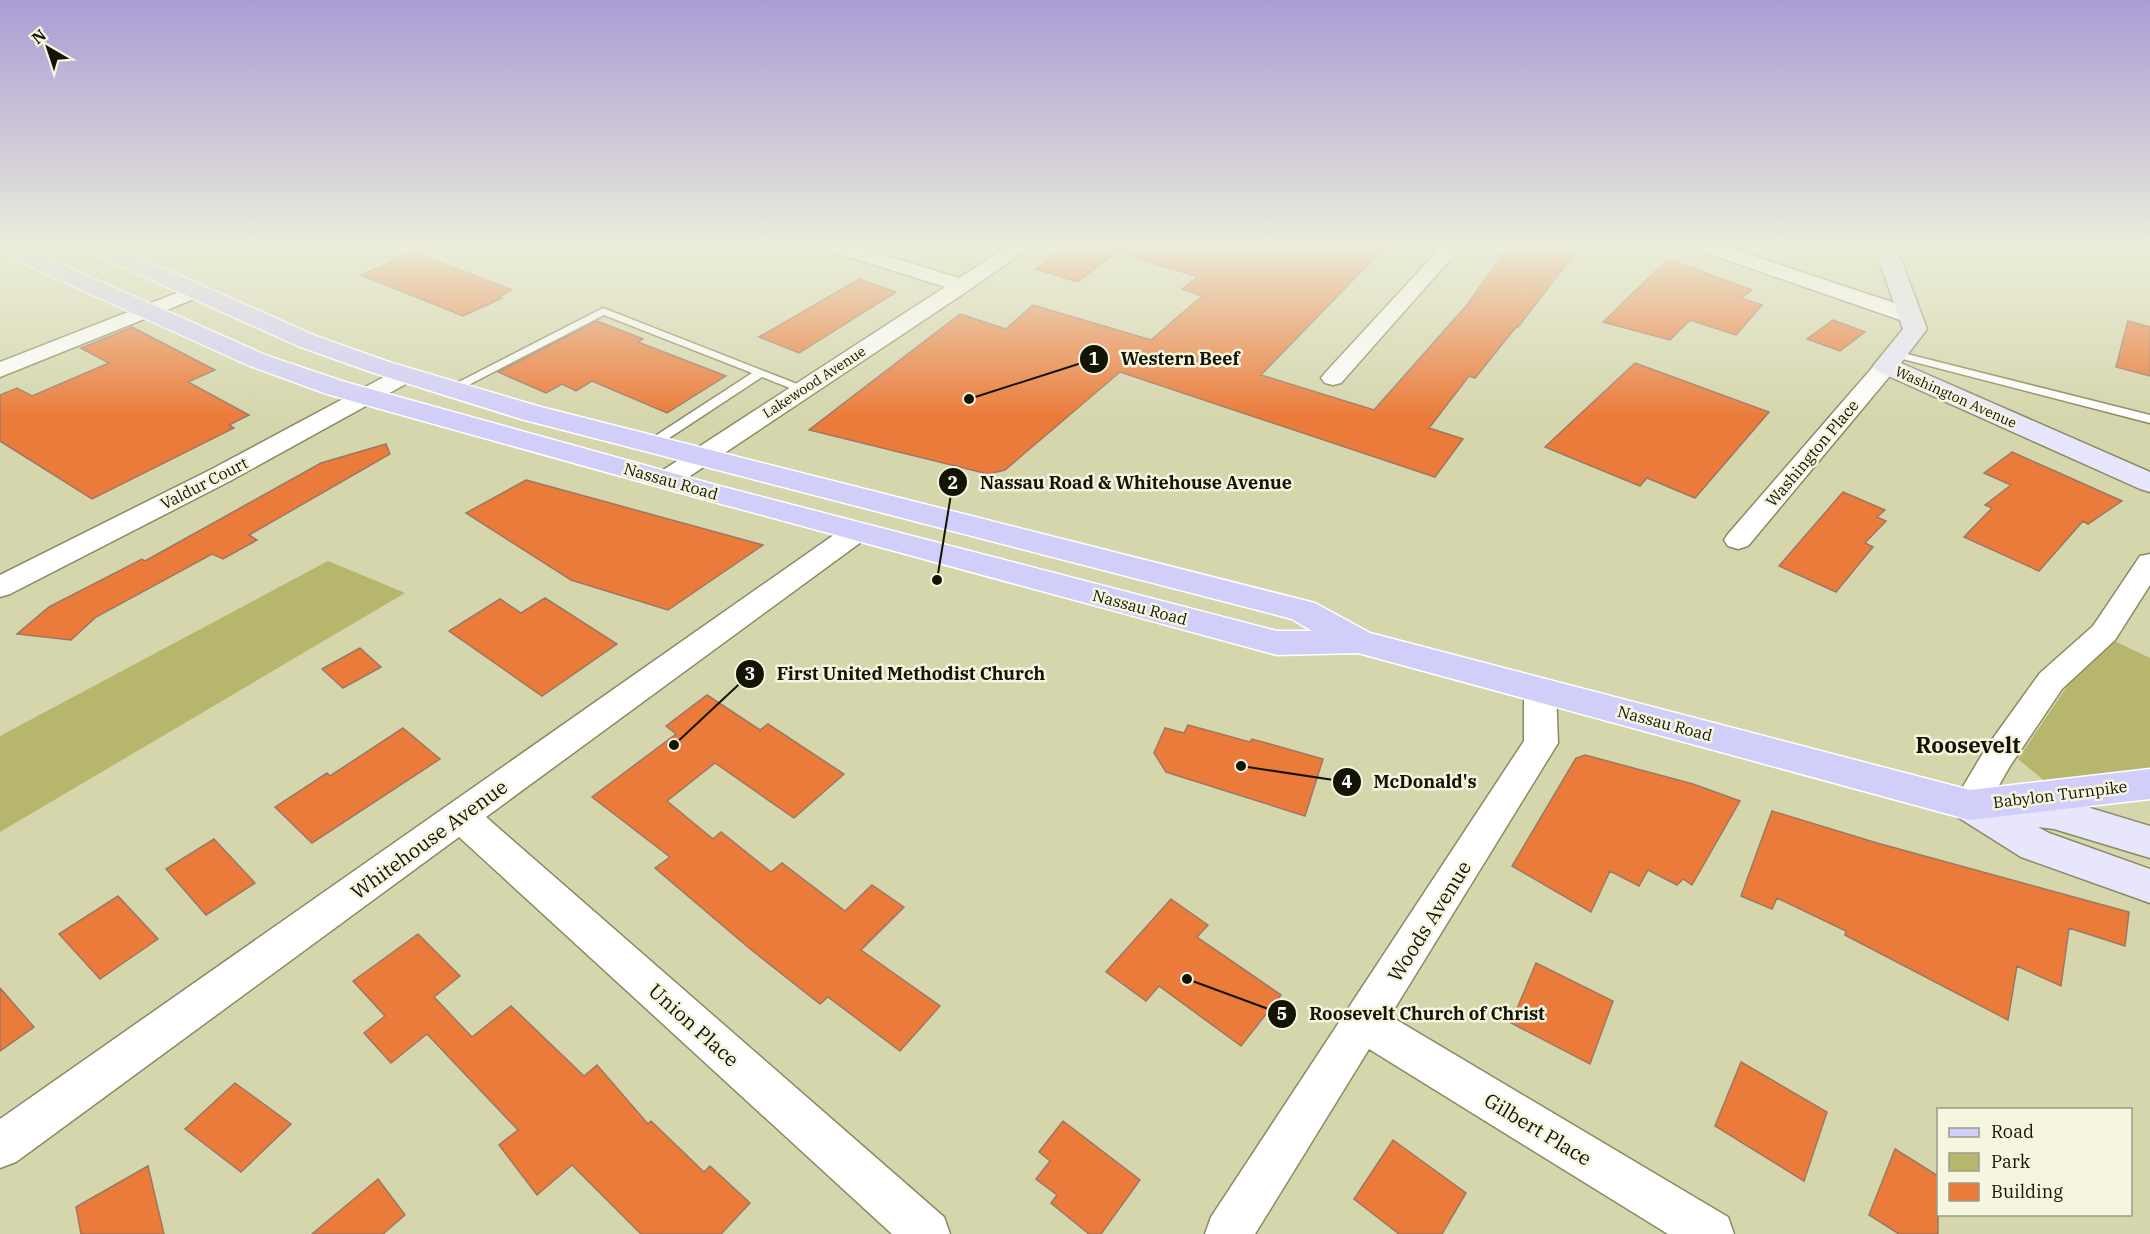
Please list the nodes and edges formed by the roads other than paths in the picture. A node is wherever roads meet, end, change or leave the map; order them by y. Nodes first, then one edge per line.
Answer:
1 (133, 304) edge
2 (164, 304) edge
3 (224, 304) edge
4 (935, 304) edge
5 (1400, 304) edge
6 (1874, 304) edge
7 (1906, 304) edge
8 (148, 310) junction
9 (1911, 316) junction
10 (1891, 360) junction
11 (0, 370) edge
12 (761, 372) junction
13 (405, 375) junction
14 (1333, 378) dead end
15 (451, 389) junction
16 (804, 389) junction
17 (366, 396) junction
18 (2150, 419) edge
19 (653, 443) junction
20 (701, 457) junction
21 (666, 480) junction
22 (2150, 483) edge
23 (944, 518) junction
24 (858, 531) junction
25 (1738, 540) dead end
26 (2150, 563) edge
27 (0, 587) edge
28 (1359, 642) junction
29 (1540, 690) junction
30 (2150, 784) edge
31 (1970, 805) junction
32 (460, 816) junction
33 (2150, 842) edge
34 (2150, 886) edge
35 (1364, 1023) junction
36 (0, 1146) edge
37 (927, 1234) edge
38 (1228, 1234) edge
39 (1711, 1234) edge

1 - 8 main road, Nassau Road
2 - 8 street
3 - 13 main road, Nassau Road
4 - 16 street, Lakewood Avenue
5 - 14 street
6 - 9 street
7 - 9 street
8 - 11 street
8 - 17 main road, Nassau Road
9 - 10 street, Washington Avenue
10 - 18 lane
10 - 22 street, Washington Avenue
10 - 25 street, Washington Place
12 - 15 lane
12 - 16 lane
12 - 19 lane
13 - 15 main road, Nassau Road
13 - 17 street, Valdur Court
15 - 19 main road, Nassau Road
16 - 20 street, Lakewood Avenue
17 - 21 main road, Nassau Road
17 - 27 street, Valdur Court
19 - 20 main road, Nassau Road
20 - 21 street, Lakewood Avenue
20 - 23 main road, Nassau Road
21 - 24 main road, Nassau Road
23 - 24 main road
23 - 28 main road, Nassau Road
24 - 28 main road, Nassau Road
24 - 32 street, Whitehouse Avenue
26 - 31 street
28 - 29 main road, Nassau Road
29 - 31 main road, Nassau Road
29 - 35 street, Woods Avenue
30 - 31 main road, Babylon Turnpike
31 - 33 street, Nassau Road
31 - 34 street, Nassau Road
32 - 36 street, Whitehouse Avenue
32 - 37 street, Union Place
35 - 38 street, Woods Avenue
35 - 39 street, Gilbert Place

